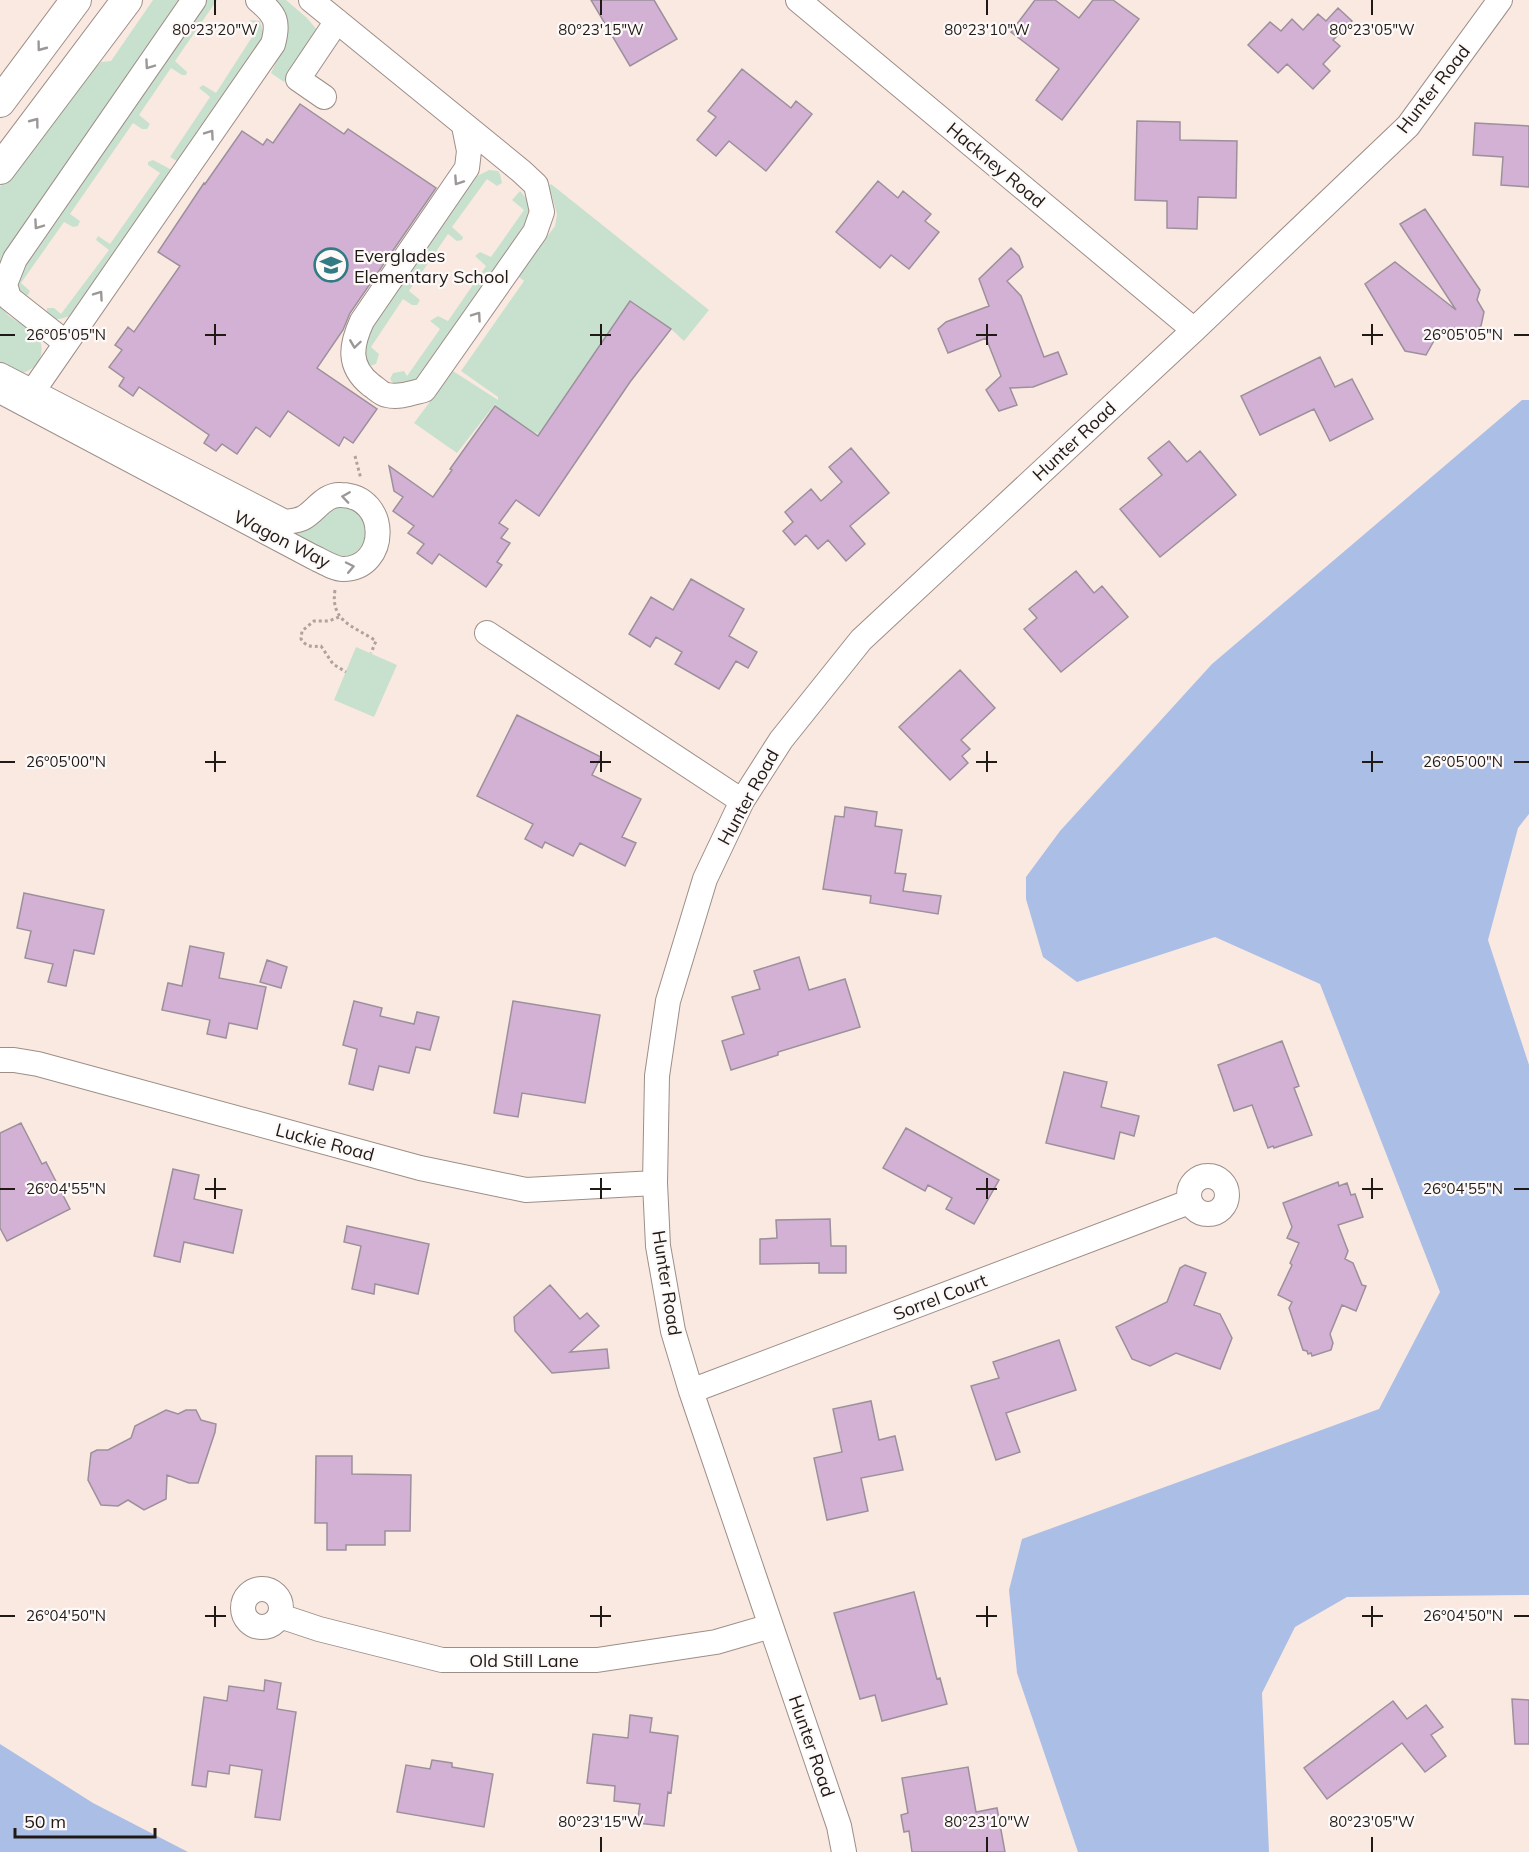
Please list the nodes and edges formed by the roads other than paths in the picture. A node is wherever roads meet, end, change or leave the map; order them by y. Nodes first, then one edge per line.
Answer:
1 (76, 0) edge
2 (126, 0) edge
3 (194, 0) edge
4 (258, 0) edge
5 (311, 0) edge
6 (798, 0) edge
7 (1500, 0) edge
8 (337, 21) junction
9 (324, 97) dead end
10 (0, 102) edge
11 (464, 126) junction
12 (0, 169) edge
13 (1194, 330) junction
14 (66, 343) junction
15 (0, 375) edge
16 (0, 391) edge
17 (33, 392) junction
18 (487, 633) dead end
19 (742, 801) junction
20 (0, 1060) edge
21 (655, 1183) junction
22 (1189, 1202) dead end
23 (691, 1391) junction
24 (280, 1616) dead end
25 (771, 1626) junction
26 (844, 1852) edge

1 -> 10 main road
12 -> 2 main road
3 -> 14 street
14 -> 4 street
5 - 8 street
6 - 13 street, Hackney Road
7 - 13 street, Hunter Road
8 - 9 street
8 - 11 street
11 -> 11 street
13 - 19 street, Hunter Road
14 - 17 street
15 - 17 street, Wagon Way
16 -> 17 street, Wagon Way
18 - 19 street
19 - 21 street, Hunter Road
20 - 21 street, Luckie Road
21 - 23 street, Hunter Road
22 - 23 street, Sorrel Court
23 - 25 street, Hunter Road
24 - 25 street, Old Still Lane
25 - 26 street, Hunter Road

